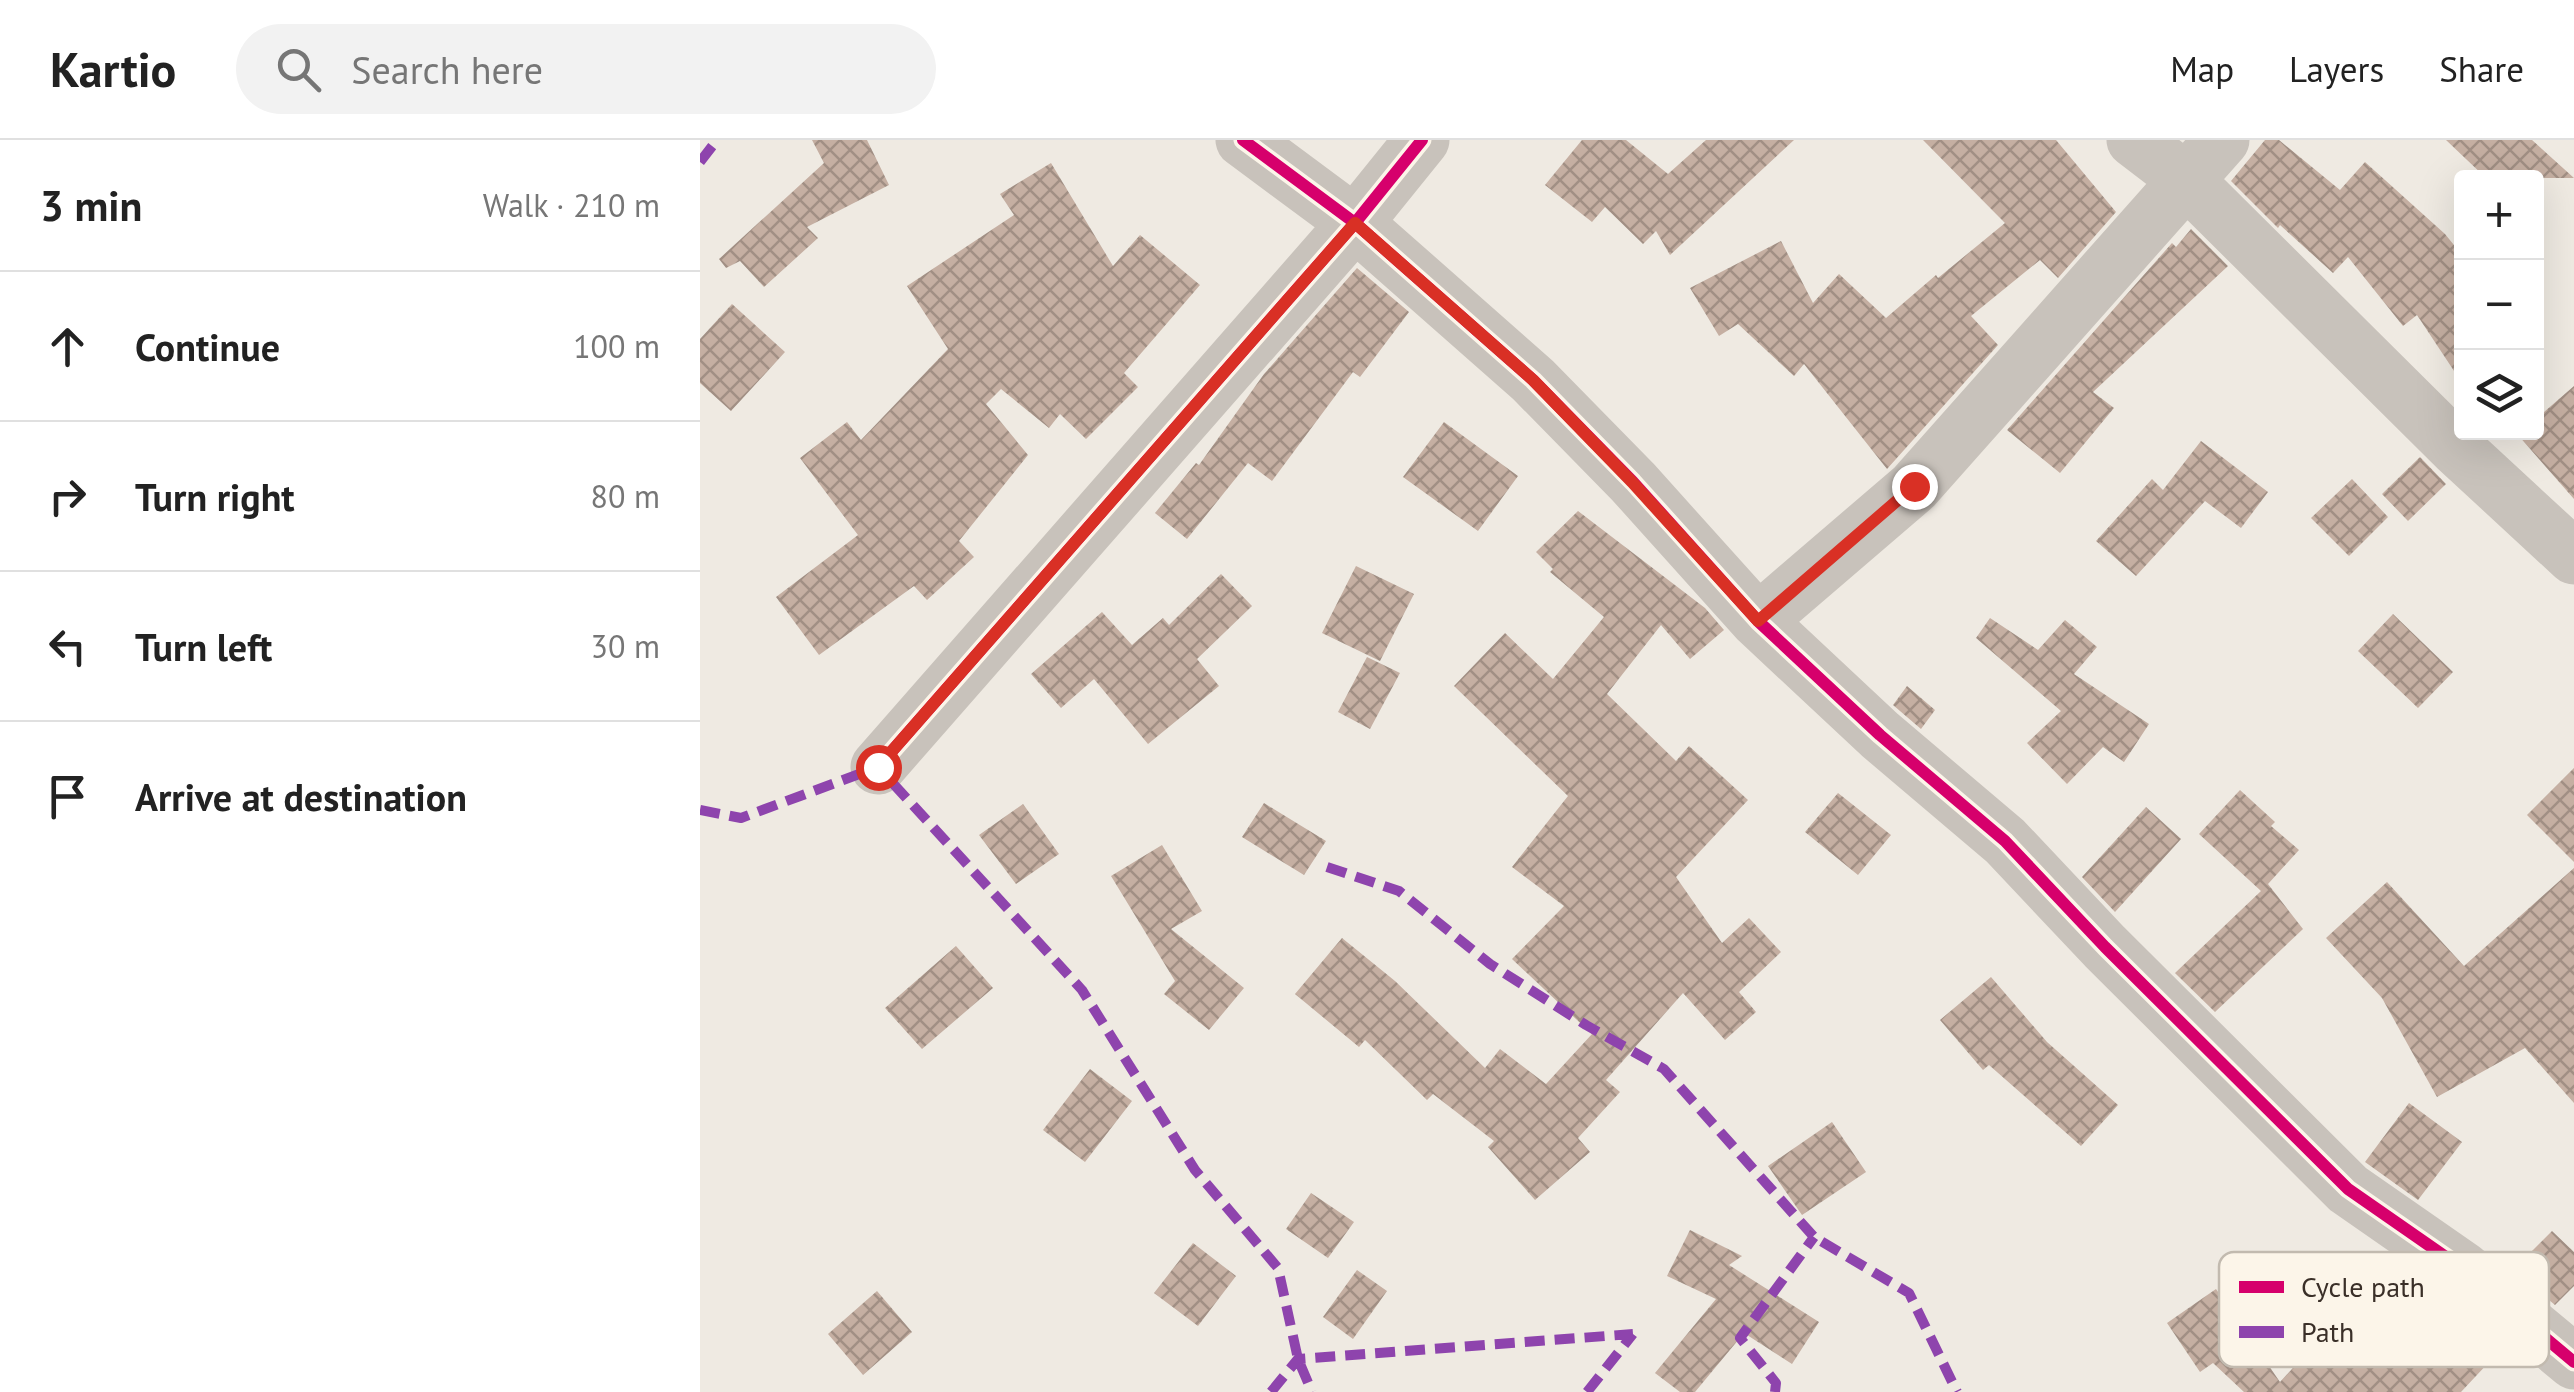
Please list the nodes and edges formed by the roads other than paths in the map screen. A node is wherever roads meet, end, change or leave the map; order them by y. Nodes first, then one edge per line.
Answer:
1 (1242, 140) edge
2 (1422, 140) edge
3 (2134, 140) edge
4 (2222, 140) edge
5 (2185, 179) junction
6 (1355, 223) junction
7 (2574, 557) edge
8 (1758, 621) junction
9 (878, 767) dead end
10 (2439, 1252) edge
11 (2549, 1341) edge
12 (2574, 1362) edge

1 - 6 street
2 - 6 street
3 - 5 street
4 - 5 street
5 - 7 street
5 - 8 street
6 - 8 street
6 - 9 street
8 - 10 street
11 - 12 street

